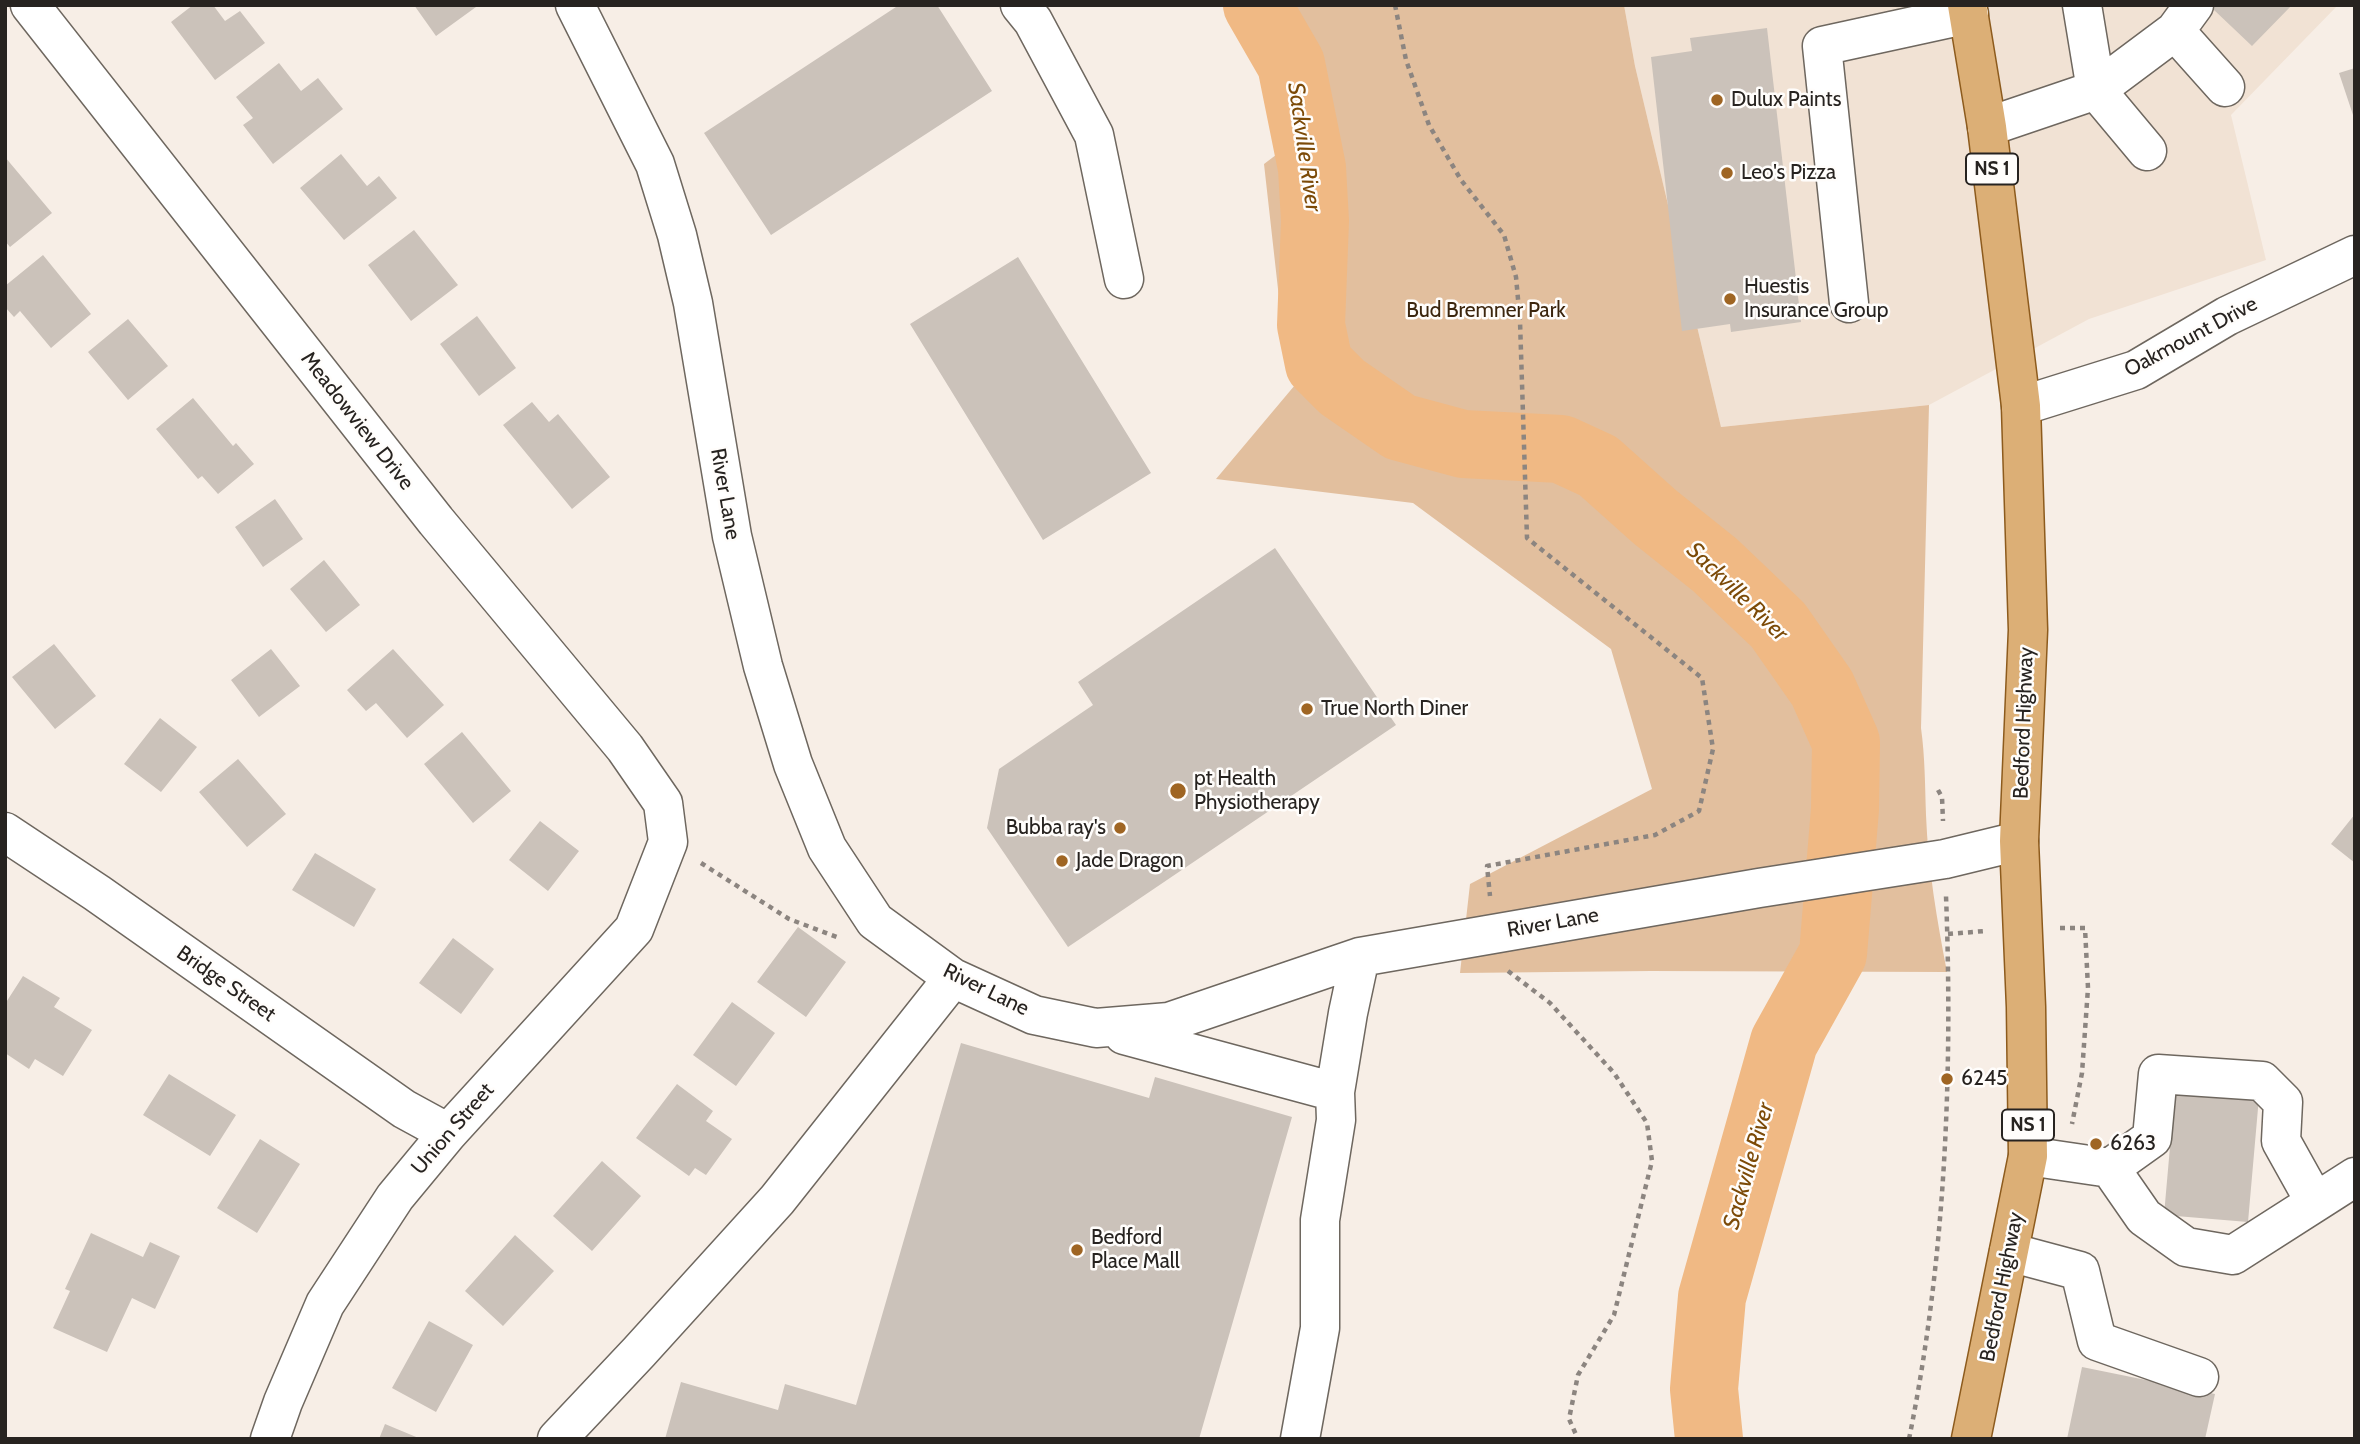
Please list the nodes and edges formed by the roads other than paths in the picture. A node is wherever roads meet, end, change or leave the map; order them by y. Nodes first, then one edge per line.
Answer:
1 (30, 5) edge
2 (575, 5) edge
3 (1020, 5) edge
4 (2082, 5) edge
5 (1968, 10) edge
6 (2184, 18) edge
7 (2225, 87) dead end
8 (2096, 90) junction
9 (1987, 127) junction
10 (2147, 151) dead end
11 (2355, 255) edge
12 (1124, 279) dead end
13 (1849, 303) dead end
14 (2021, 406) junction
15 (5, 832) edge
16 (2019, 841) junction
17 (668, 842) joint
18 (1360, 957) junction
19 (953, 978) junction
20 (1096, 1028) junction
21 (1335, 1092) junction
22 (447, 1133) junction
23 (2028, 1156) junction
24 (2110, 1168) junction
25 (2355, 1177) edge
26 (2315, 1202) junction
27 (2009, 1252) junction
28 (2199, 1377) dead end
29 (270, 1439) edge
30 (557, 1439) edge
31 (1300, 1439) edge
32 (1971, 1439) edge

1 - 17 street, Meadowview Drive
2 - 19 street, River Lane
3 - 12 street
4 - 8 street
5 - 9 main road, Bedford Highway / NS 1
5 - 13 street
6 - 7 street
6 - 8 street
8 - 9 street
8 - 10 street
9 - 14 main road, Bedford Highway / NS 1
11 - 14 street, Oakmount Drive
14 - 16 main road, Bedford Highway / NS 1
15 - 22 street, Bridge Street
16 - 18 street, River Lane
16 - 23 main road, Bedford Highway / NS 1
17 - 22 street, Union Street
18 - 20 street, River Lane
18 - 21 street
19 - 20 street, River Lane
19 - 30 street
20 - 21 street
21 - 31 street
22 - 29 street, Union Street
23 - 24 street
23 - 27 main road, Bedford Highway / NS 1
24 - 26 street
24 - 26 street
25 - 26 street
27 - 28 street
27 - 32 main road, Bedford Highway / NS 1

